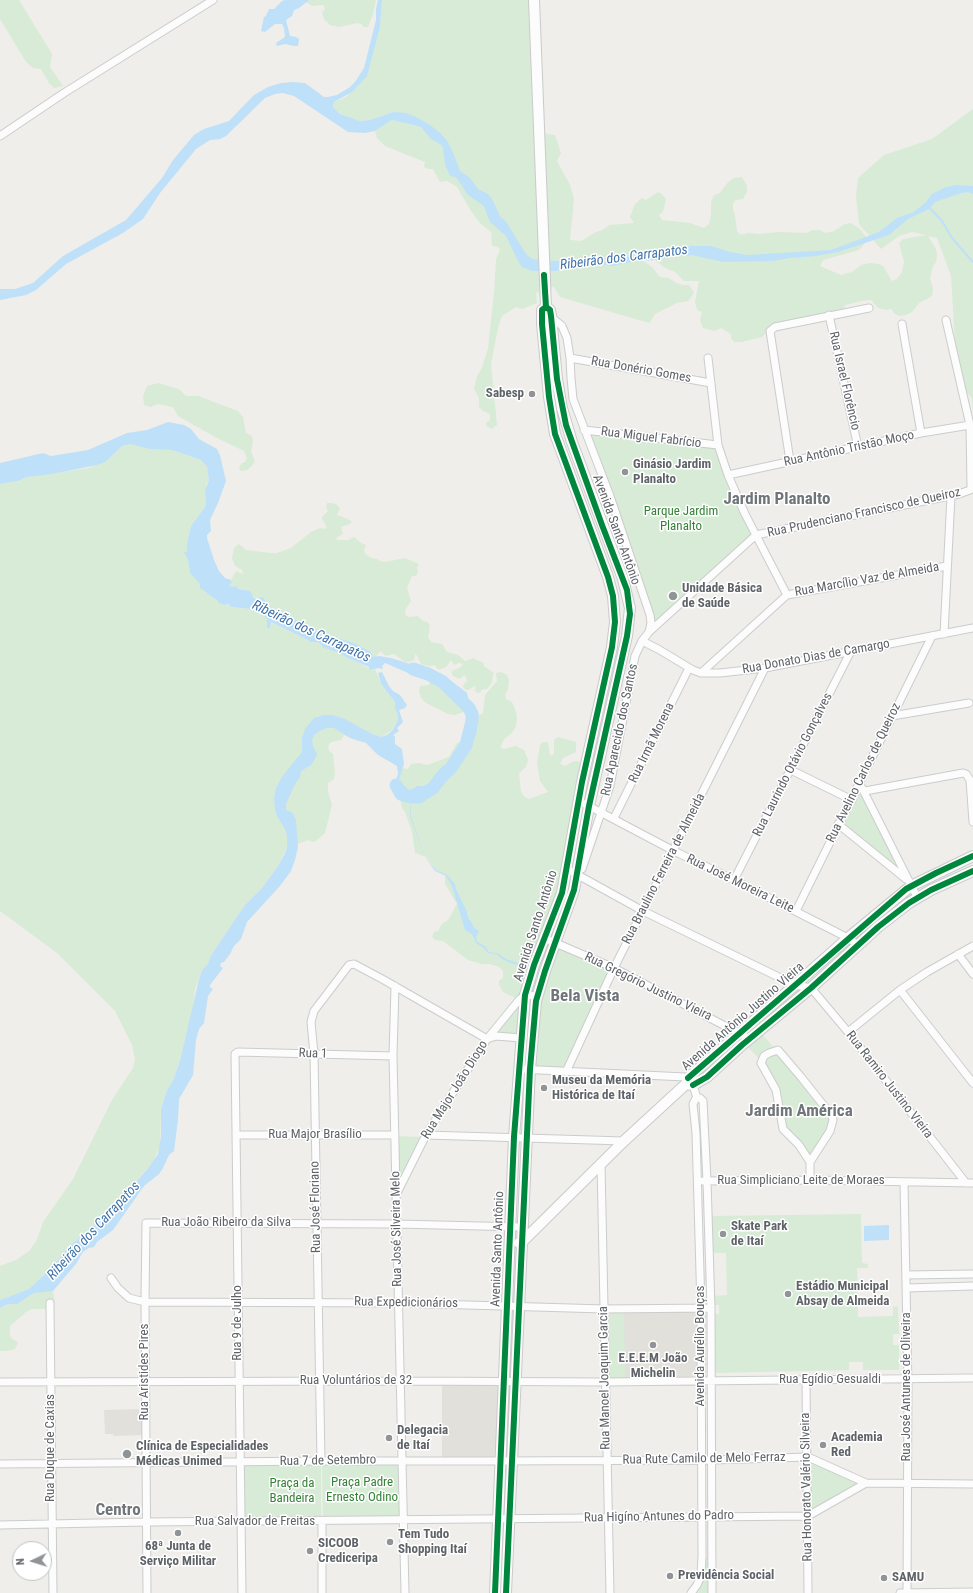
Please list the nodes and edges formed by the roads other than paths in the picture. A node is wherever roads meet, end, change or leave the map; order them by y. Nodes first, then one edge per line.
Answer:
1 (213, 0) edge
2 (534, 0) edge
3 (0, 136) edge
4 (869, 308) dead end
5 (546, 313) junction
6 (829, 315) junction
7 (946, 320) dead end
8 (902, 324) dead end
9 (570, 358) junction
10 (708, 358) dead end
11 (711, 383) junction
12 (970, 425) junction
13 (584, 430) junction
14 (921, 433) junction
15 (718, 446) junction
16 (858, 447) junction
17 (790, 461) junction
18 (728, 475) junction
19 (951, 496) junction
20 (756, 535) junction
21 (947, 566) junction
22 (787, 595) junction
23 (973, 628) edge
24 (649, 632) junction
25 (944, 634) junction
26 (932, 636) junction
27 (642, 641) junction
28 (851, 650) junction
29 (689, 668) junction
30 (765, 668) junction
31 (701, 673) junction
32 (970, 703) dead end
33 (892, 716) junction
34 (791, 770) junction
35 (860, 784) junction
36 (865, 791) junction
37 (852, 800) junction
38 (578, 801) junction
39 (589, 806) junction
40 (601, 812) junction
41 (614, 818) junction
42 (973, 822) edge
43 (838, 824) junction
44 (674, 851) junction
45 (973, 856) edge
46 (567, 869) junction
47 (973, 871) edge
48 (578, 875) junction
49 (734, 880) junction
50 (909, 883) junction
51 (917, 897) junction
52 (643, 911) junction
53 (796, 911) junction
54 (848, 938) junction
55 (545, 939) junction
56 (555, 943) junction
57 (858, 945) junction
58 (973, 946) edge
59 (958, 954) junction
60 (614, 968) junction
61 (973, 974) edge
62 (395, 986) junction
63 (795, 986) junction
64 (811, 988) junction
65 (900, 990) junction
66 (525, 995) junction
67 (536, 996) junction
68 (739, 1032) junction
69 (848, 1032) junction
70 (521, 1038) junction
71 (487, 1039) junction
72 (750, 1039) junction
73 (235, 1054) joint
74 (314, 1054) junction
75 (393, 1056) junction
76 (519, 1069) junction
77 (530, 1069) junction
78 (566, 1072) junction
79 (689, 1082) junction
80 (973, 1082) edge
81 (697, 1098) junction
82 (315, 1134) junction
83 (236, 1135) junction
84 (395, 1135) junction
85 (426, 1135) junction
86 (514, 1137) junction
87 (527, 1138) junction
88 (624, 1141) junction
89 (810, 1162) junction
90 (601, 1164) junction
91 (810, 1180) junction
92 (698, 1181) junction
93 (707, 1181) junction
94 (904, 1182) junction
95 (970, 1183) edge
96 (396, 1193) junction
97 (146, 1223) joint
98 (237, 1223) junction
99 (317, 1224) junction
100 (397, 1224) junction
101 (510, 1227) junction
102 (522, 1227) junction
103 (509, 1242) junction
104 (521, 1243) junction
105 (973, 1274) edge
106 (906, 1275) junction
107 (111, 1278) dead end
108 (973, 1286) edge
109 (906, 1288) junction
110 (238, 1301) junction
111 (145, 1302) junction
112 (318, 1302) junction
113 (50, 1303) dead end
114 (399, 1303) junction
115 (507, 1306) junction
116 (518, 1306) junction
117 (702, 1308) junction
118 (711, 1308) junction
119 (604, 1309) junction
120 (973, 1378) edge
121 (806, 1380) junction
122 (908, 1380) junction
123 (239, 1381) junction
124 (319, 1381) junction
125 (400, 1381) junction
126 (504, 1381) junction
127 (515, 1381) junction
128 (702, 1381) junction
129 (712, 1381) junction
130 (0, 1382) edge
131 (51, 1382) junction
132 (145, 1382) junction
133 (606, 1382) junction
134 (808, 1457) junction
135 (607, 1460) junction
136 (702, 1460) junction
137 (712, 1460) junction
138 (321, 1461) junction
139 (402, 1461) junction
140 (500, 1461) junction
141 (512, 1461) junction
142 (240, 1462) junction
143 (0, 1464) edge
144 (52, 1464) junction
145 (146, 1464) junction
146 (866, 1483) junction
147 (908, 1484) junction
148 (973, 1484) edge
149 (702, 1487) junction
150 (712, 1487) junction
151 (702, 1516) junction
152 (712, 1516) junction
153 (808, 1516) junction
154 (608, 1518) junction
155 (403, 1520) junction
156 (498, 1520) junction
157 (510, 1520) junction
158 (240, 1521) junction
159 (322, 1521) junction
160 (146, 1522) junction
161 (52, 1524) junction
162 (0, 1525) edge
163 (702, 1556) junction
164 (712, 1556) junction
165 (973, 1592) edge
166 (53, 1593) edge
167 (147, 1593) edge
168 (242, 1593) edge
169 (322, 1593) edge
170 (405, 1593) edge
171 (495, 1593) edge
172 (506, 1593) edge
173 (610, 1593) edge
174 (691, 1593) edge
175 (712, 1593) edge
176 (808, 1593) edge
177 (900, 1593) edge
178 (907, 1593) edge
179 (952, 1593) edge

1 - 3 street
2 - 5 street, Avenida Santo Antônio
4 - 6 street
5 - 9 street
5 - 38 street, Avenida Santo Antônio
5 - 39 street, Avenida Santo Antônio
6 - 16 street, Rua Israel Florêncio
6 - 17 street
7 - 12 street
8 - 14 street
9 - 11 street, Rua Donério Gomes
9 - 13 street
10 - 11 street
11 - 15 street
12 - 14 street, Rua Antônio Tristão Moço
12 - 19 street, Rua Prudenciano Francisco de Queiroz
13 - 15 street, Rua Miguel Fabrício
13 - 24 street
14 - 16 street, Rua Antônio Tristão Moço
15 - 18 street
16 - 17 street, Rua Antônio Tristão Moço
17 - 18 street, Rua Antônio Tristão Moço
18 - 20 street
19 - 20 street, Rua Prudenciano Francisco de Queiroz
19 - 21 street
20 - 22 street
20 - 24 street, Rua Aparecido dos Santos
21 - 22 street, Rua Marcílio Vaz de Almeida
21 - 25 street
22 - 31 street
23 - 25 street, Rua Donato Dias de Camargo
24 - 27 street, Rua Aparecido dos Santos
25 - 26 street, Rua Donato Dias de Camargo
26 - 28 street, Rua Donato Dias de Camargo
26 - 33 street, Rua Avelino Carlos de Queiroz
27 - 29 street, Rua Donato Dias de Camargo
27 - 40 street, Rua Aparecido dos Santos
28 - 30 street, Rua Donato Dias de Camargo
28 - 34 street, Rua Laurindo Otávio Gonçalves
29 - 31 street, Rua Donato Dias de Camargo
29 - 41 street, Rua Irmã Morena
30 - 31 street, Rua Donato Dias de Camargo
30 - 44 street, Rua Braulino Ferreira de Almeida
32 - 33 street
33 - 35 street, Rua Avelino Carlos de Queiroz
34 - 37 street
34 - 49 street, Rua Laurindo Otávio Gonçalves
35 - 36 street
35 - 37 street, Rua Avelino Carlos de Queiroz
36 - 42 street
36 - 50 street
37 - 43 street, Rua Avelino Carlos de Queiroz
38 - 39 street, Rua José Moreira Leite
38 - 46 street, Avenida Santo Antônio
39 - 40 street, Rua José Moreira Leite
39 - 48 street, Avenida Santo Antônio
40 - 41 street, Rua José Moreira Leite
40 - 48 street, Rua Aparecido dos Santos
41 - 44 street, Rua José Moreira Leite
43 - 50 street
43 - 53 street, Rua Avelino Carlos de Queiroz
44 - 49 street, Rua José Moreira Leite
44 - 52 street, Rua Braulino Ferreira de Almeida
45 - 50 street, Avenida Antônio Justino Vieira
46 - 48 street
46 - 55 street, Avenida Santo Antônio
47 - 51 street, Avenida Antônio Justino Vieira
48 - 52 street
48 - 56 street, Avenida Santo Antônio
49 - 53 street, Rua José Moreira Leite
50 - 51 street
50 - 54 street, Avenida Antônio Justino Vieira
51 - 57 street, Avenida Antônio Justino Vieira
52 - 60 street, Rua Braulino Ferreira de Almeida
52 - 63 street
53 - 54 street, Rua José Moreira Leite
54 - 57 street, Rua José Moreira Leite
54 - 63 street, Avenida Antônio Justino Vieira
55 - 56 street, Rua Gregório Justino Vieira
55 - 66 street, Avenida Santo Antônio
56 - 60 street, Rua Gregório Justino Vieira
56 - 67 street, Avenida Santo Antônio
57 - 64 street, Avenida Antônio Justino Vieira
58 - 59 street
59 - 61 street
59 - 65 street
60 - 68 street, Rua Gregório Justino Vieira
60 - 78 street, Rua Braulino Ferreira de Almeida
62 - 71 street
62 - 74 street, Rua José Floriano
62 - 75 street, Rua José Silveira Melo
63 - 64 street
63 - 68 street, Avenida Antônio Justino Vieira
64 - 69 street, Rua Ramiro Justino Vieira
64 - 72 street, Avenida Antônio Justino Vieira
65 - 69 street
65 - 80 street
66 - 67 street
66 - 70 street, Avenida Santo Antônio
66 - 71 street, Rua Major João Diogo
67 - 77 street, Avenida Santo Antônio
68 - 72 street, Rua Gregório Justino Vieira
68 - 79 street, Avenida Antônio Justino Vieira
69 - 95 street, Rua Ramiro Justino Vieira
70 - 71 street
70 - 76 street, Avenida Santo Antônio
71 - 85 street, Rua Major João Diogo
72 - 79 street, Avenida Antônio Justino Vieira
73 - 74 street, Rua 1
73 - 83 street, Rua 9 de Julho
74 - 75 street, Rua 1
74 - 82 street, Rua José Floriano
75 - 84 street, Rua José Silveira Melo
76 - 77 street
76 - 86 street, Avenida Santo Antônio
77 - 78 street
77 - 87 street, Avenida Santo Antônio
78 - 79 street
79 - 81 street, Avenida Aurélio Bouças
79 - 88 street, Avenida Antônio Justino Vieira
81 - 92 street, Avenida Aurélio Bouças
81 - 93 street, Avenida Aurélio Bouças
82 - 83 street, Rua Major Brasílio
82 - 84 street, Rua Major Brasílio
82 - 99 street, Rua José Floriano
83 - 98 street, Rua 9 de Julho
84 - 96 street, Rua José Silveira Melo
85 - 86 street
85 - 96 street, Rua Major João Diogo
86 - 87 street
86 - 101 street, Avenida Santo Antônio
87 - 88 street
87 - 102 street, Avenida Santo Antônio
88 - 90 street, Avenida Antônio Justino Vieira
89 - 89 street
89 - 91 street
90 - 104 street, Avenida Antônio Justino Vieira
90 - 119 street, Rua Manoel Joaquim Garcia
91 - 93 street, Rua Simpliciano Leite de Moraes
91 - 94 street, Rua Simpliciano Leite de Moraes
92 - 93 street, Rua Simpliciano Leite de Moraes
92 - 117 street, Avenida Aurélio Bouças
93 - 118 street, Avenida Aurélio Bouças
94 - 95 street, Rua Simpliciano Leite de Moraes
94 - 106 street, Rua José Antunes de Oliveira
96 - 100 street, Rua José Silveira Melo
97 - 98 street, Rua João Ribeiro da Silva
97 - 111 street, Rua Aristides Pires
98 - 99 street, Rua João Ribeiro da Silva
98 - 110 street, Rua 9 de Julho
99 - 100 street, Rua João Ribeiro da Silva
99 - 112 street, Rua José Floriano
100 - 101 street, Rua João Ribeiro da Silva
100 - 114 street, Rua José Silveira Melo
101 - 102 street, Rua João Ribeiro da Silva
101 - 103 street, Avenida Santo Antônio
102 - 104 street, Avenida Santo Antônio
103 - 104 street
103 - 115 street, Avenida Santo Antônio
104 - 116 street, Avenida Santo Antônio
105 - 106 street
106 - 109 street, Rua José Antunes de Oliveira
107 - 111 street, Rua Expedicionários
108 - 109 street
109 - 122 street, Rua José Antunes de Oliveira
110 - 111 street, Rua Expedicionários
110 - 112 street, Rua Expedicionários
110 - 123 street, Rua 9 de Julho
111 - 132 street, Rua Aristides Pires
112 - 114 street, Rua Expedicionários
112 - 124 street, Rua José Floriano
113 - 131 street, Rua Duque de Caxias
114 - 115 street, Rua Expedicionários
114 - 125 street, Rua José Silveira Melo
115 - 116 street, Rua Expedicionários
115 - 126 street, Avenida Santo Antônio
116 - 119 street, Rua Expedicionários
116 - 127 street, Avenida Santo Antônio
117 - 118 street, Rua Expedicionários
117 - 119 street, Rua Expedicionários
117 - 128 street, Avenida Aurélio Bouças
118 - 129 street, Avenida Aurélio Bouças
119 - 133 street, Rua Manoel Joaquim Garcia
120 - 122 street, Rua Egídio Gesualdi
121 - 122 street, Rua Egídio Gesualdi
121 - 129 street, Rua Egídio Gesualdi
121 - 134 street, Rua Honorato Valério Silveira
122 - 147 street, Rua José Antunes de Oliveira
123 - 124 street, Rua Voluntários de 32
123 - 132 street, Rua Voluntários de 32
123 - 142 street, Rua 9 de Julho
124 - 125 street, Rua Voluntários de 32
124 - 138 street, Rua José Floriano
125 - 126 street, Rua Voluntários de 32
125 - 139 street, Rua José Silveira Melo
126 - 127 street, Rua Voluntários de 32
126 - 140 street, Avenida Santo Antônio
127 - 133 street, Rua Voluntários de 32
127 - 141 street, Avenida Santo Antônio
128 - 129 street, Rua Voluntários de 32
128 - 133 street, Rua Voluntários de 32
128 - 136 street, Avenida Aurélio Bouças
129 - 137 street, Avenida Aurélio Bouças
130 - 131 street, Rua Voluntários de 32
131 - 132 street, Rua Voluntários de 32
131 - 144 street, Rua Duque de Caxias
132 - 145 street, Rua Aristides Pires
133 - 135 street, Rua Manoel Joaquim Garcia
134 - 137 street, Rua Rute Camilo de Melo Ferraz
134 - 146 street, Rua Rute Camilo de Melo Ferraz
134 - 153 street, Rua Honorato Valério Silveira
135 - 136 street, Rua Rute Camilo de Melo Ferraz
135 - 141 street, Rua Rute Camilo de Melo Ferraz
135 - 154 street, Rua Manoel Joaquim Garcia
136 - 137 street, Rua Rute Camilo de Melo Ferraz
136 - 149 street, Avenida Aurélio Bouças
137 - 150 street, Avenida Aurélio Bouças
138 - 139 street, Rua 7 de Setembro
138 - 142 street, Rua 7 de Setembro
139 - 140 street, Rua 7 de Setembro
139 - 155 street, Rua José Silveira Melo
140 - 141 street, Rua 7 de Setembro
140 - 156 street, Avenida Santo Antônio
141 - 157 street, Avenida Santo Antônio
142 - 145 street, Rua 7 de Setembro
142 - 158 street, Rua 9 de Julho
143 - 144 street, Rua 7 de Setembro
144 - 145 street, Rua 7 de Setembro
144 - 161 street, Rua Duque de Caxias
145 - 160 street, Rua Aristides Pires
146 - 147 street
146 - 153 street
147 - 148 street
147 - 178 street, Rua José Antunes de Oliveira
149 - 150 street
149 - 151 street, Avenida Aurélio Bouças
150 - 152 street, Avenida Aurélio Bouças
151 - 152 street, Rua Higíno Antunes do Padro
151 - 154 street, Rua Higíno Antunes do Padro
151 - 163 street, Avenida Aurélio Bouças
152 - 153 street, Rua Higíno Antunes do Padro
152 - 164 street, Avenida Aurélio Bouças
153 - 176 street, Rua Honorato Valério Silveira
154 - 157 street, Rua Higíno Antunes do Padro
154 - 173 street, Rua Manoel Joaquim Garcia
155 - 156 street, Rua Salvador de Freitas
155 - 159 street, Rua Salvador de Freitas
155 - 170 street, Rua José Silveira Melo
156 - 157 street, Rua Salvador de Freitas
156 - 171 street, Avenida Santo Antônio
157 - 172 street, Avenida Santo Antônio
158 - 159 street, Rua Salvador de Freitas
158 - 160 street, Rua Salvador de Freitas
158 - 168 street, Rua 9 de Julho
159 - 169 street
160 - 161 street, Rua Salvador de Freitas
160 - 167 street, Rua Aristides Pires
161 - 162 street, Rua Salvador de Freitas
161 - 166 street, Rua Duque de Caxias
163 - 164 street
163 - 174 street, Avenida Aurélio Bouças
164 - 175 street, Avenida Aurélio Bouças
165 - 179 street
177 - 178 street
178 - 179 street

